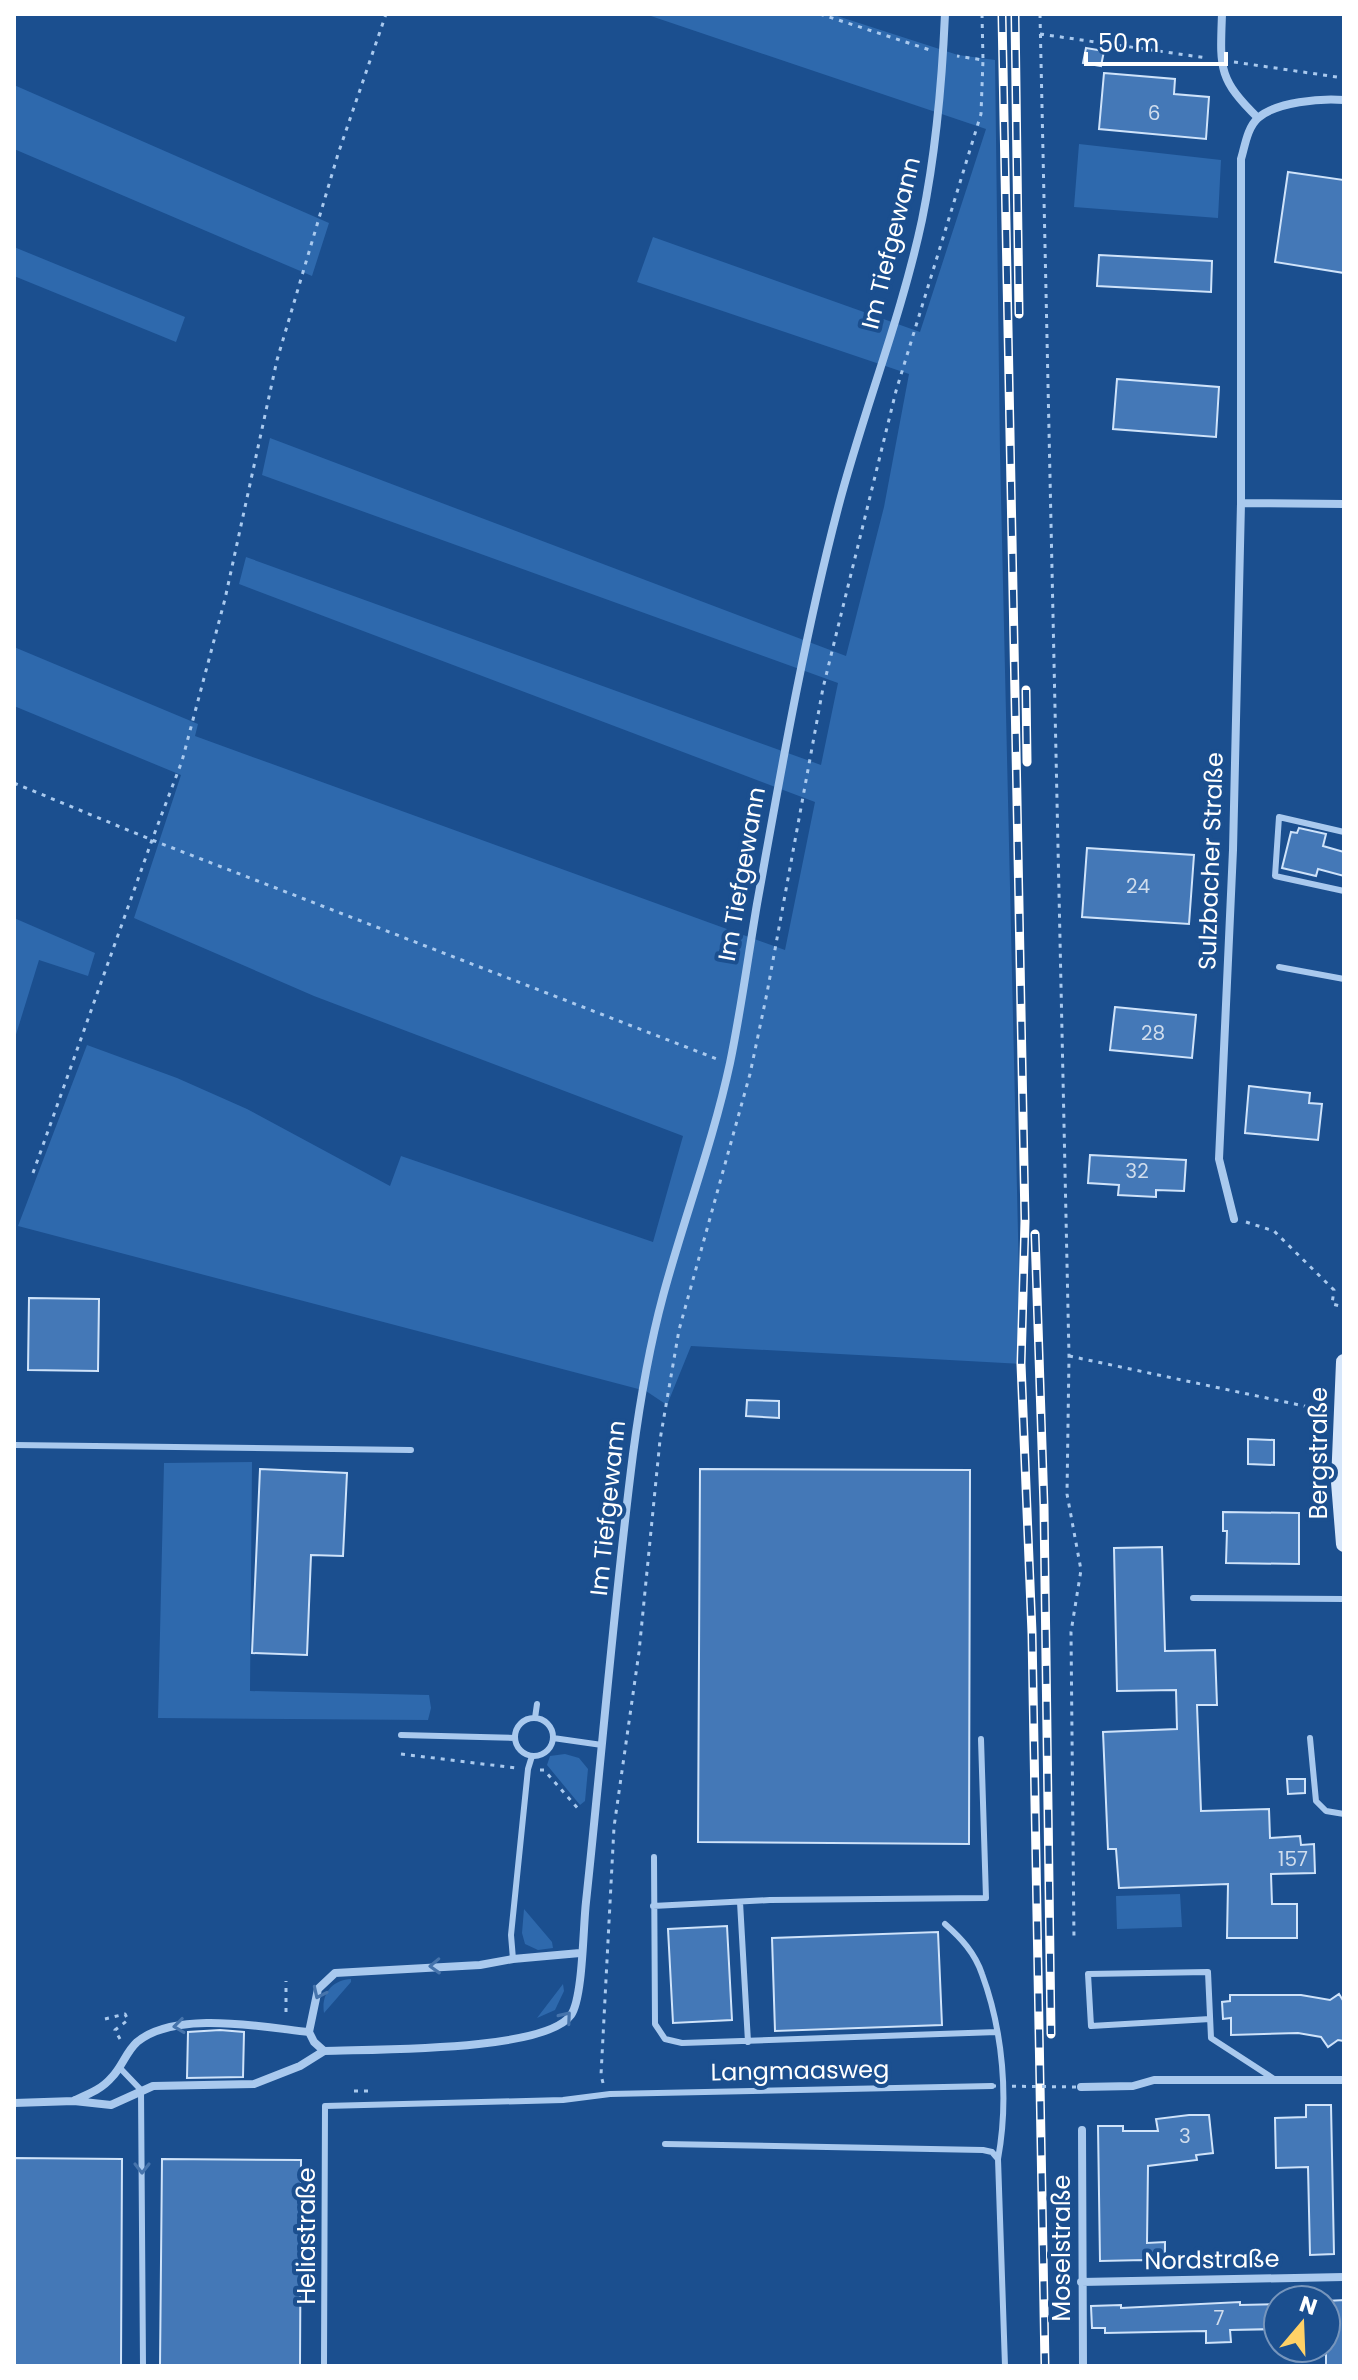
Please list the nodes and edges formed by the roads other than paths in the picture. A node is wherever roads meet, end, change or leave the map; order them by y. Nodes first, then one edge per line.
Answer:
1 (945, 14) edge
2 (1222, 14) edge
3 (1344, 100) edge
4 (1258, 118) junction
5 (1241, 503) junction
6 (1344, 504) edge
7 (1344, 832) edge
8 (1344, 891) edge
9 (1279, 967) dead end
10 (1344, 979) edge
11 (1234, 1219) road end
12 (1344, 1362) edge
13 (14, 1445) edge
14 (411, 1450) dead end
15 (1344, 1544) edge
16 (1193, 1598) dead end
17 (1344, 1599) edge
18 (537, 1704) dead end
19 (535, 1718) junction
20 (401, 1735) dead end
21 (515, 1738) junction
22 (553, 1738) junction
23 (1310, 1738) dead end
24 (981, 1739) dead end
25 (602, 1745) junction
26 (532, 1756) junction
27 (1344, 1814) edge
28 (654, 1857) dead end
29 (740, 1902) junction
30 (653, 1906) junction
31 (945, 1924) dead end
32 (580, 1953) junction
33 (513, 1959) junction
34 (1210, 2019) junction
35 (309, 2032) junction
36 (997, 2032) junction
37 (748, 2042) junction
38 (324, 2051) junction
39 (119, 2067) junction
40 (1277, 2080) junction
41 (1344, 2080) edge
42 (992, 2086) road end
43 (1081, 2087) road end
44 (141, 2090) junction
45 (74, 2101) junction
46 (14, 2103) edge
47 (325, 2106) joint
48 (1082, 2130) dead end
49 (665, 2144) dead end
50 (998, 2159) junction
51 (1344, 2277) edge
52 (1081, 2282) junction
53 (143, 2366) edge
54 (324, 2366) edge
55 (1005, 2366) edge
56 (1083, 2366) edge

1 - 25 street, Im Tiefgewann
2 - 4 street
3 - 4 street
4 - 5 street, Sulzbacher Straße
5 - 6 street
5 - 11 street, Sulzbacher Straße
7 - 8 lane
9 - 10 lane
12 - 15 main road, Bergstraße
13 - 14 lane
16 - 17 lane
18 - 19 lane
19 - 21 lane
19 - 22 lane
20 - 21 lane
21 - 26 lane
22 - 25 lane
22 - 26 lane
23 - 27 lane
24 - 29 lane
25 - 32 street, Im Tiefgewann
26 - 33 lane
28 - 30 lane
29 - 30 lane
29 - 37 lane
30 - 37 lane
31 - 36 lane
32 - 33 street
38 -> 32 street, Im Tiefgewann
33 -> 35 street
34 - 34 lane
34 - 40 lane
35 - 38 street
35 -> 39 street
36 - 37 lane
36 - 50 lane
38 - 44 street
39 - 44 lane
39 - 45 street
40 - 41 street
40 - 43 street
42 - 47 lane, Langmaasweg
44 - 45 street
44 -> 53 lane
45 - 46 street
47 - 54 lane, Heliastraße
48 - 52 street, Moselstraße
49 - 50 lane
50 - 55 lane
51 - 52 street, Nordstraße
52 - 56 street, Moselstraße

